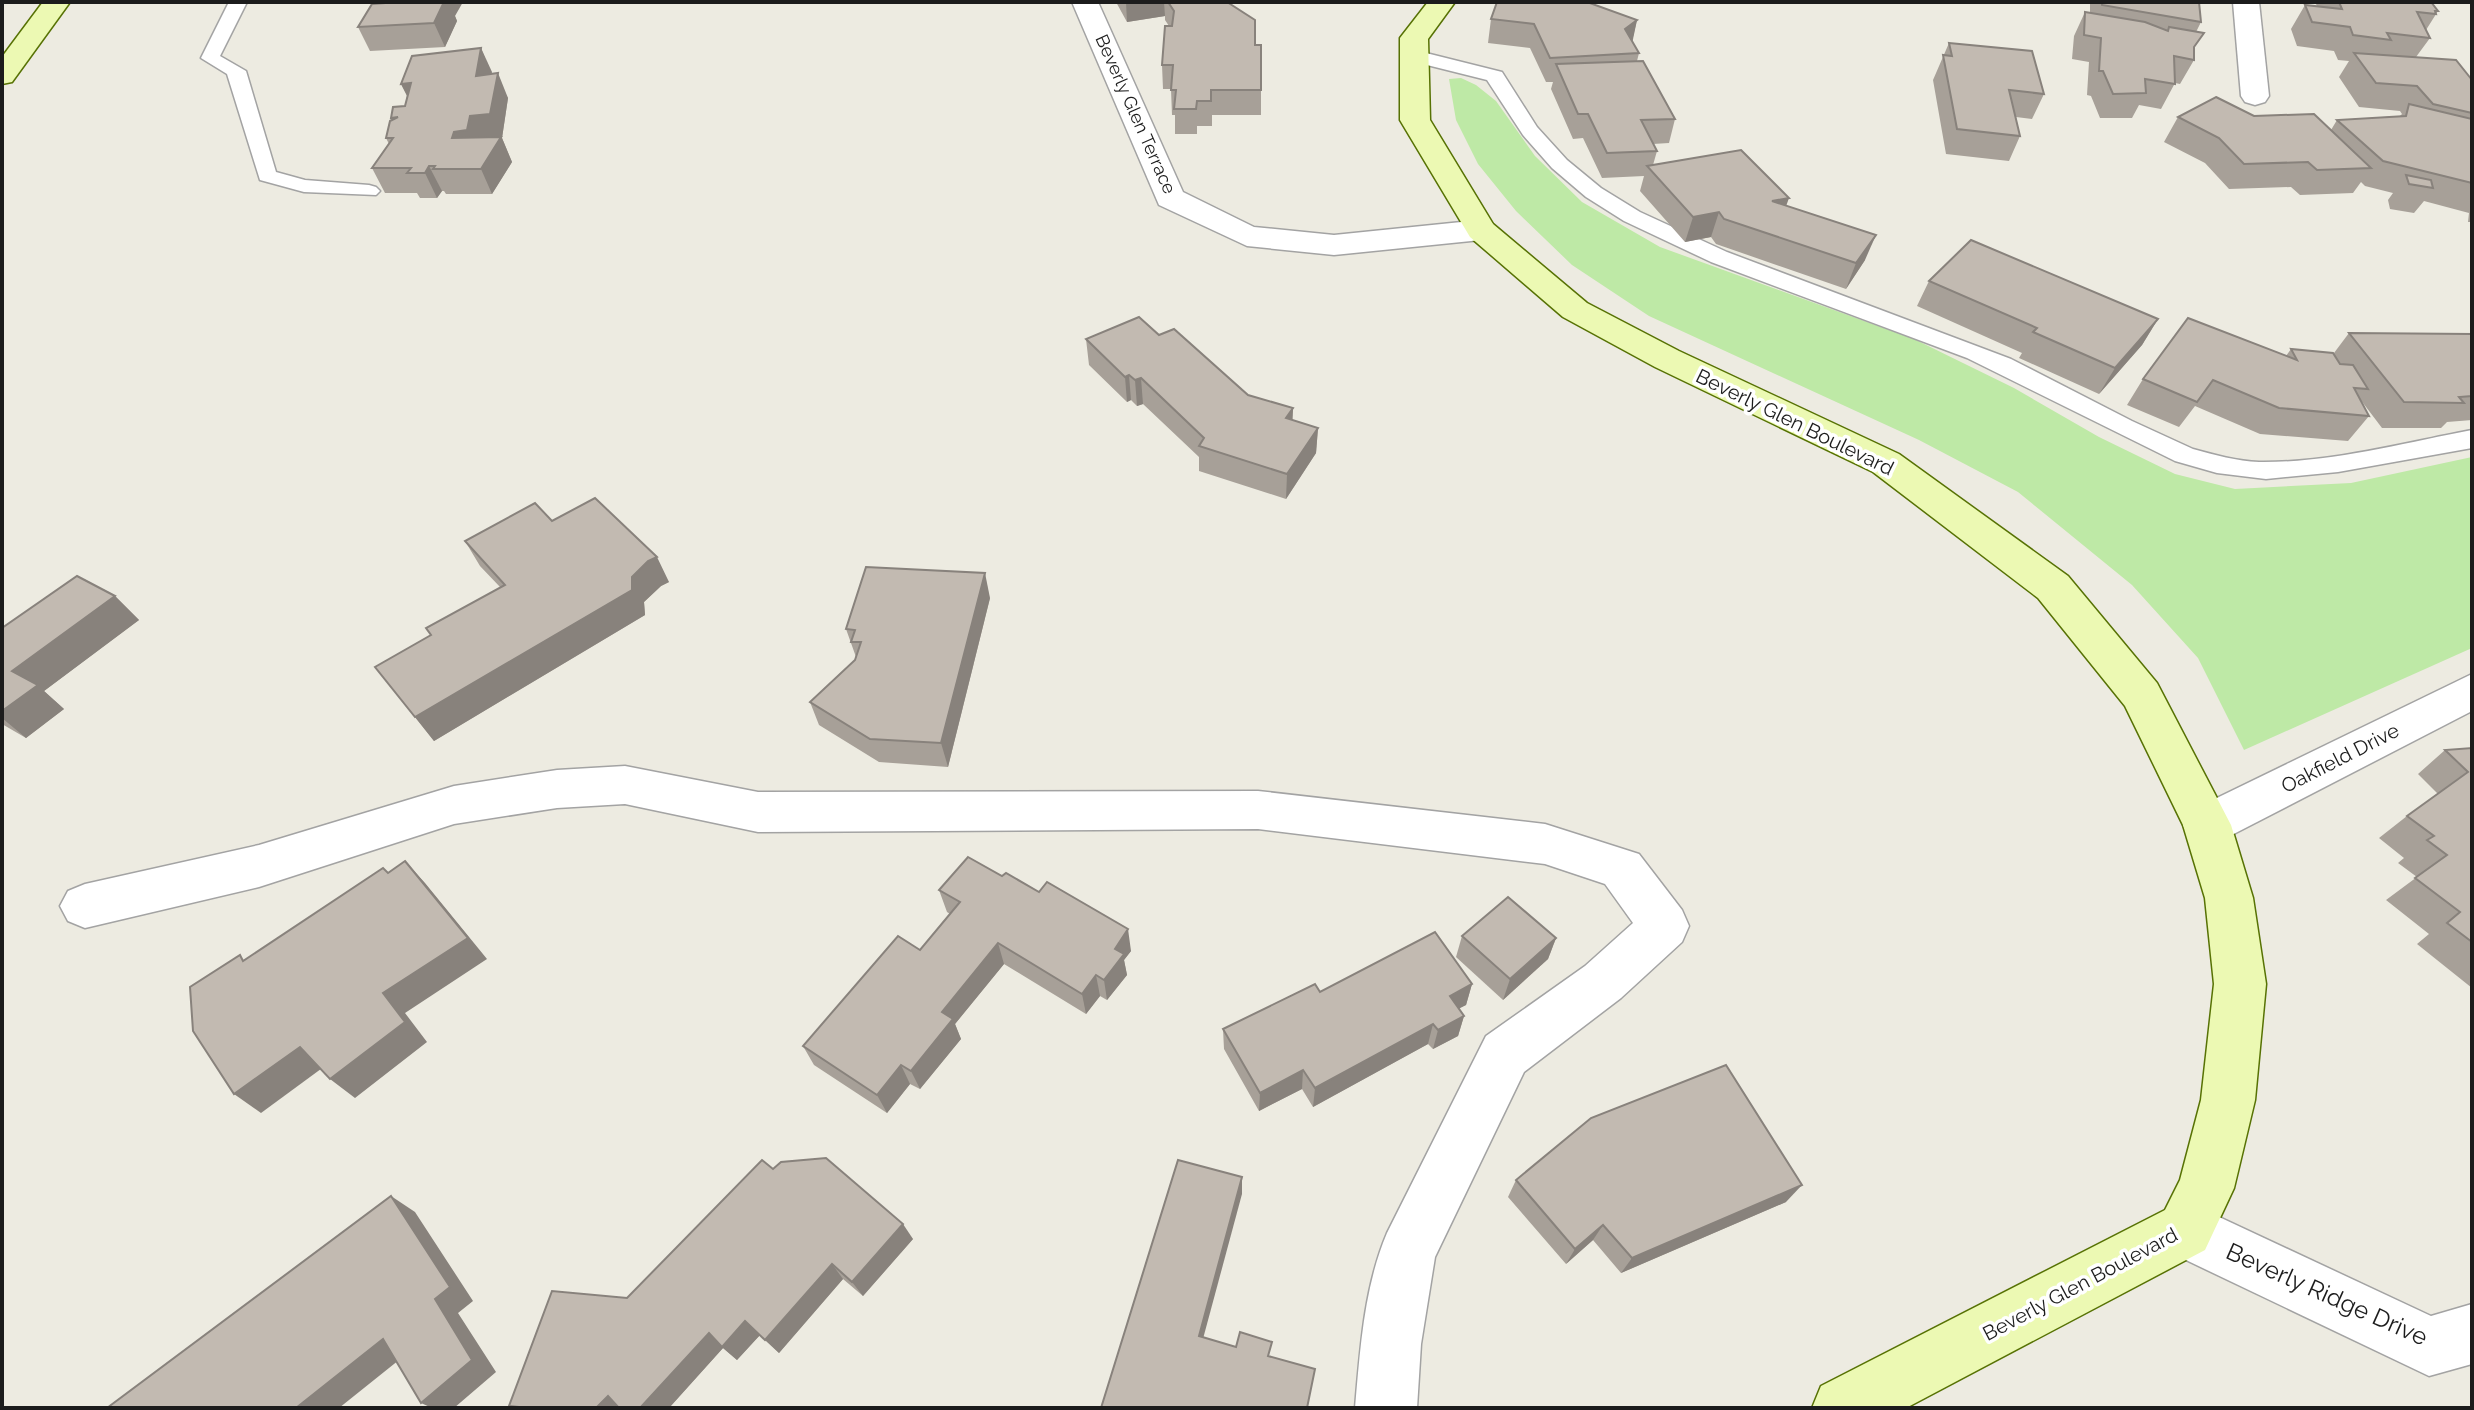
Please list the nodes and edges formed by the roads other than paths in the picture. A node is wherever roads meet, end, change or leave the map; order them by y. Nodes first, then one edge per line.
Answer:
1 (57, 2) edge
2 (238, 2) edge
3 (1085, 2) edge
4 (1442, 2) edge
5 (2246, 2) edge
6 (1414, 56) junction
7 (2, 76) edge
8 (2255, 96) dead end
9 (369, 191) dead end
10 (1481, 230) junction
11 (2472, 439) edge
12 (2472, 691) edge
13 (2207, 825) junction
14 (85, 906) dead end
15 (2185, 1230) junction
16 (2472, 1334) edge
17 (1386, 1408) edge
18 (1843, 1408) edge

1 - 7 main road
2 - 9 lane
3 - 10 street, Beverly Glen Terrace
4 - 6 main road, Beverly Glen Boulevard
5 - 8 street
6 - 10 main road, Beverly Glen Boulevard
6 - 11 lane
10 - 13 main road, Beverly Glen Boulevard
12 - 13 street, Oakfield Drive
13 - 15 main road, Beverly Glen Boulevard
14 - 17 street
15 - 16 street, Beverly Ridge Drive
15 - 18 main road, Beverly Glen Boulevard

